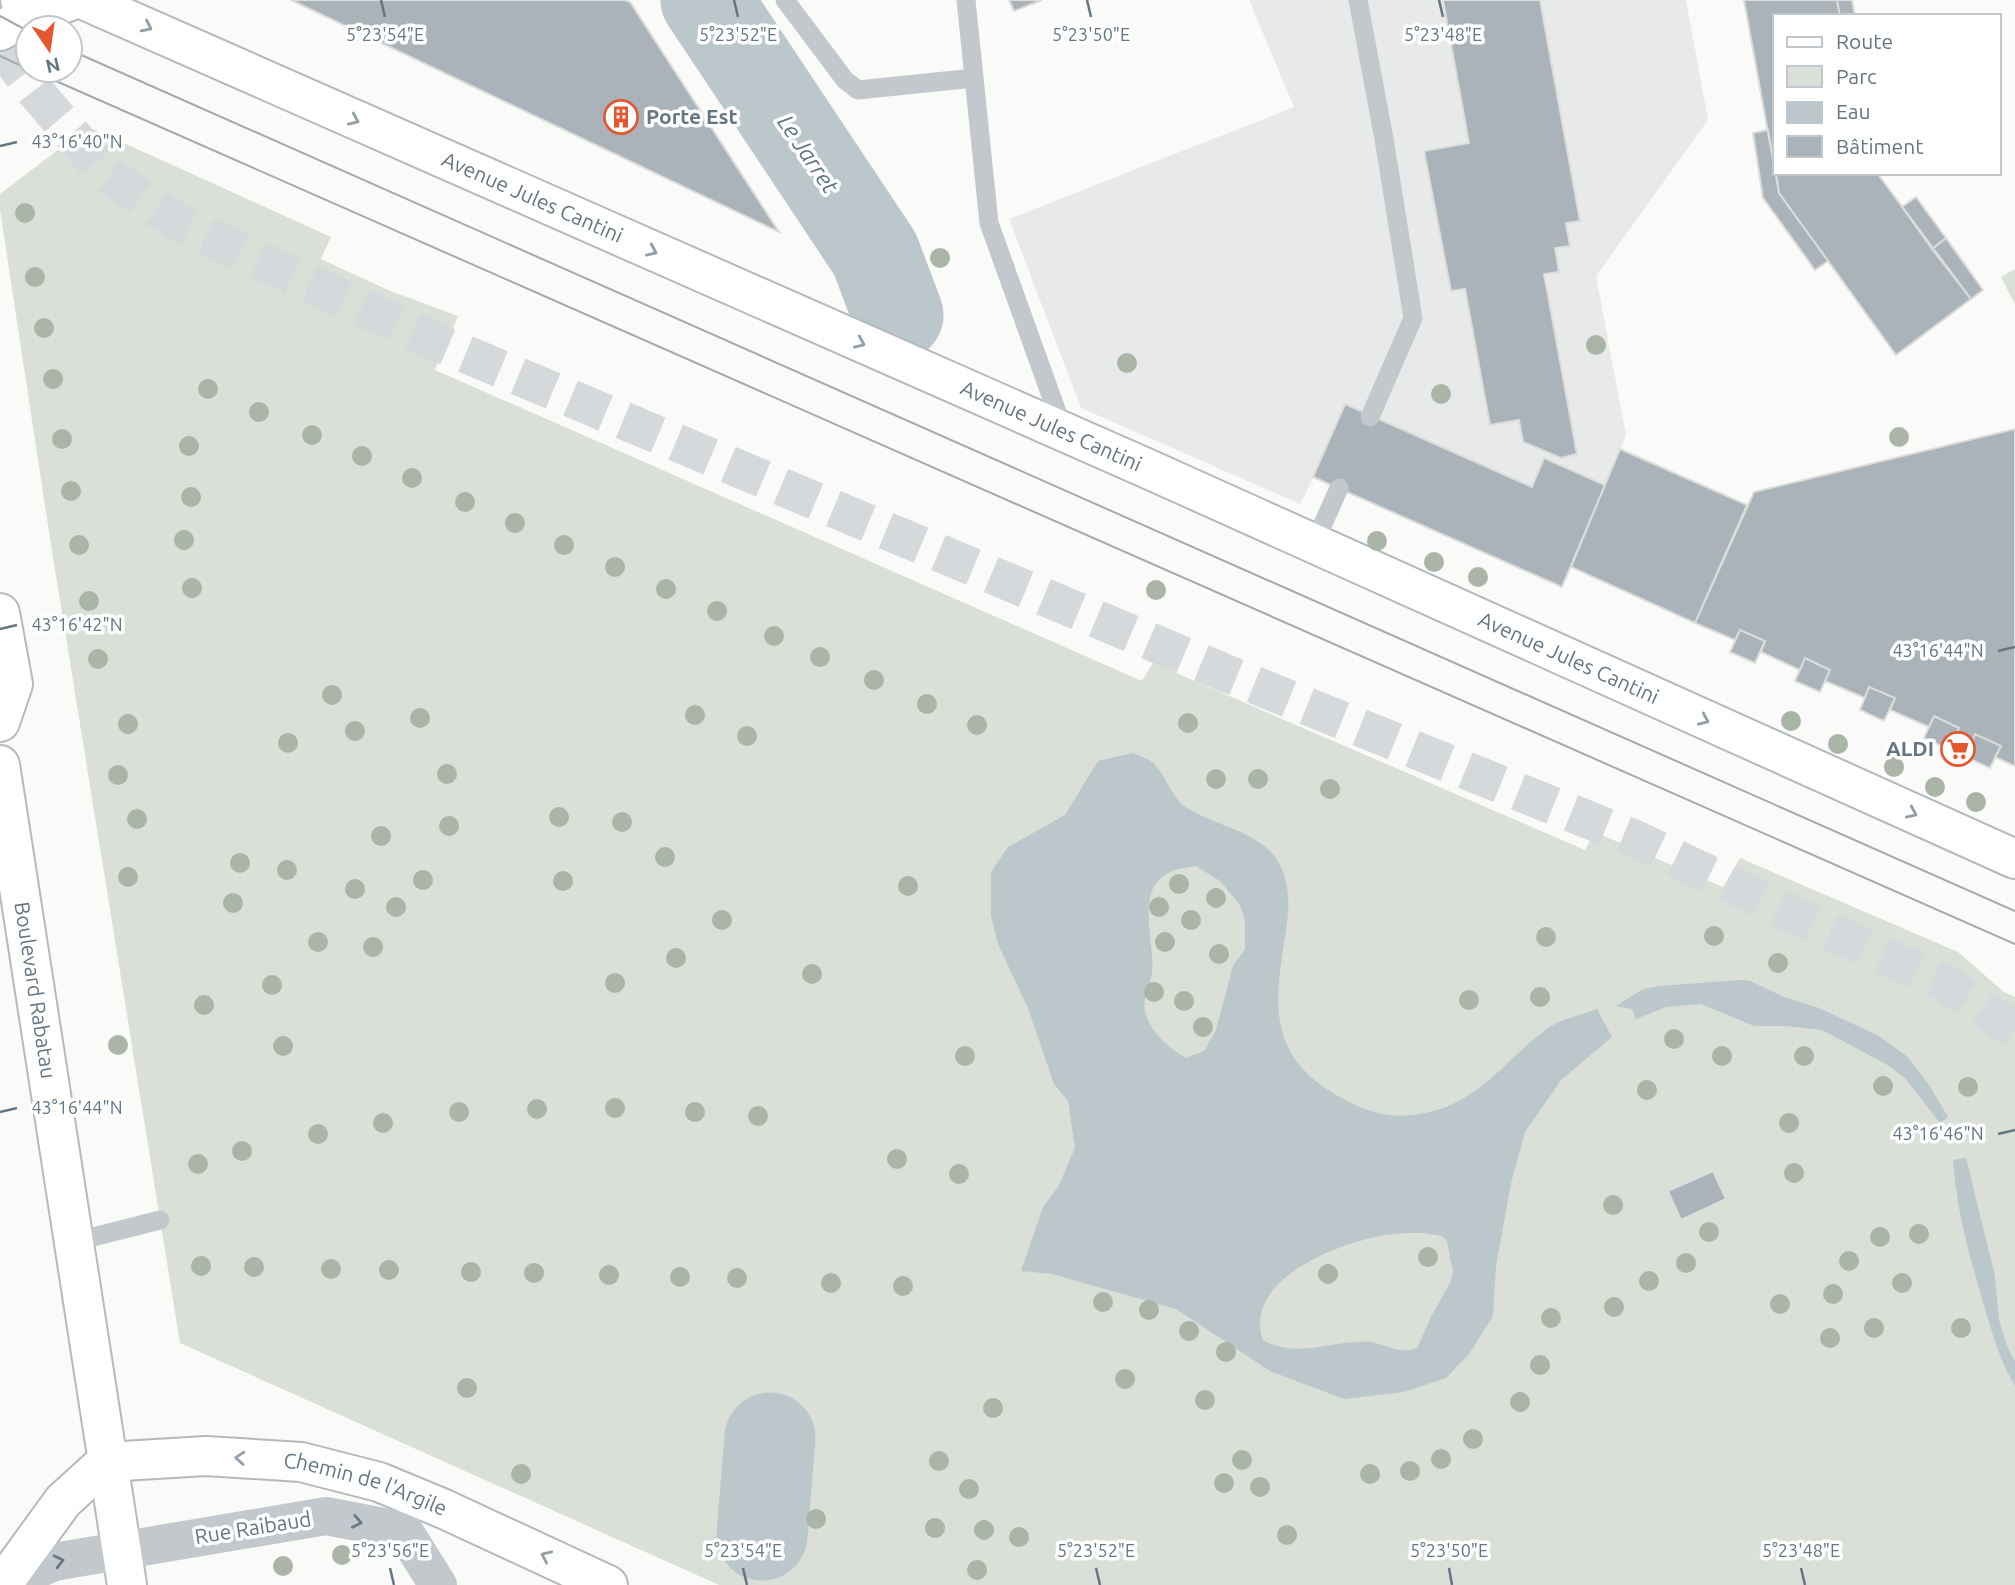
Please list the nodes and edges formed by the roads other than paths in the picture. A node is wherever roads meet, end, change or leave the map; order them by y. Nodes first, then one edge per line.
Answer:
1 (73, 0) edge
2 (84, 0) edge
3 (785, 0) edge
4 (966, 0) edge
5 (1358, 0) edge
6 (23, 14) edge
7 (974, 78) junction
8 (1370, 417) dead end
9 (1064, 434) junction
10 (1339, 488) dead end
11 (1314, 544) junction
12 (0, 613) edge
13 (0, 722) edge
14 (0, 765) edge
15 (2015, 859) edge
16 (160, 1220) dead end
17 (73, 1242) junction
18 (106, 1462) junction
19 (443, 1509) junction
20 (124, 1567) edge
21 (2, 1585) edge
22 (438, 1585) edge
23 (608, 1585) edge

1 - 6 main road
2 -> 9 main road, Avenue Jules Cantini
3 - 7 lane
4 - 7 lane
5 - 8 lane
7 - 9 lane
9 - 11 main road, Avenue Jules Cantini
10 - 11 lane
11 -> 15 main road, Avenue Jules Cantini
12 - 13 main road
14 - 17 main road, Boulevard Rabatau
16 - 17 lane
17 - 18 main road, Boulevard Rabatau
19 -> 18 main road, Chemin de l'Argile
18 - 20 main road, Boulevard Rabatau
18 - 21 main road
19 - 22 street, Rue Raibaud
23 -> 19 main road, Chemin de l'Argile
21 -> 20 street, Rue Raibaud
20 -> 22 street, Rue Raibaud

